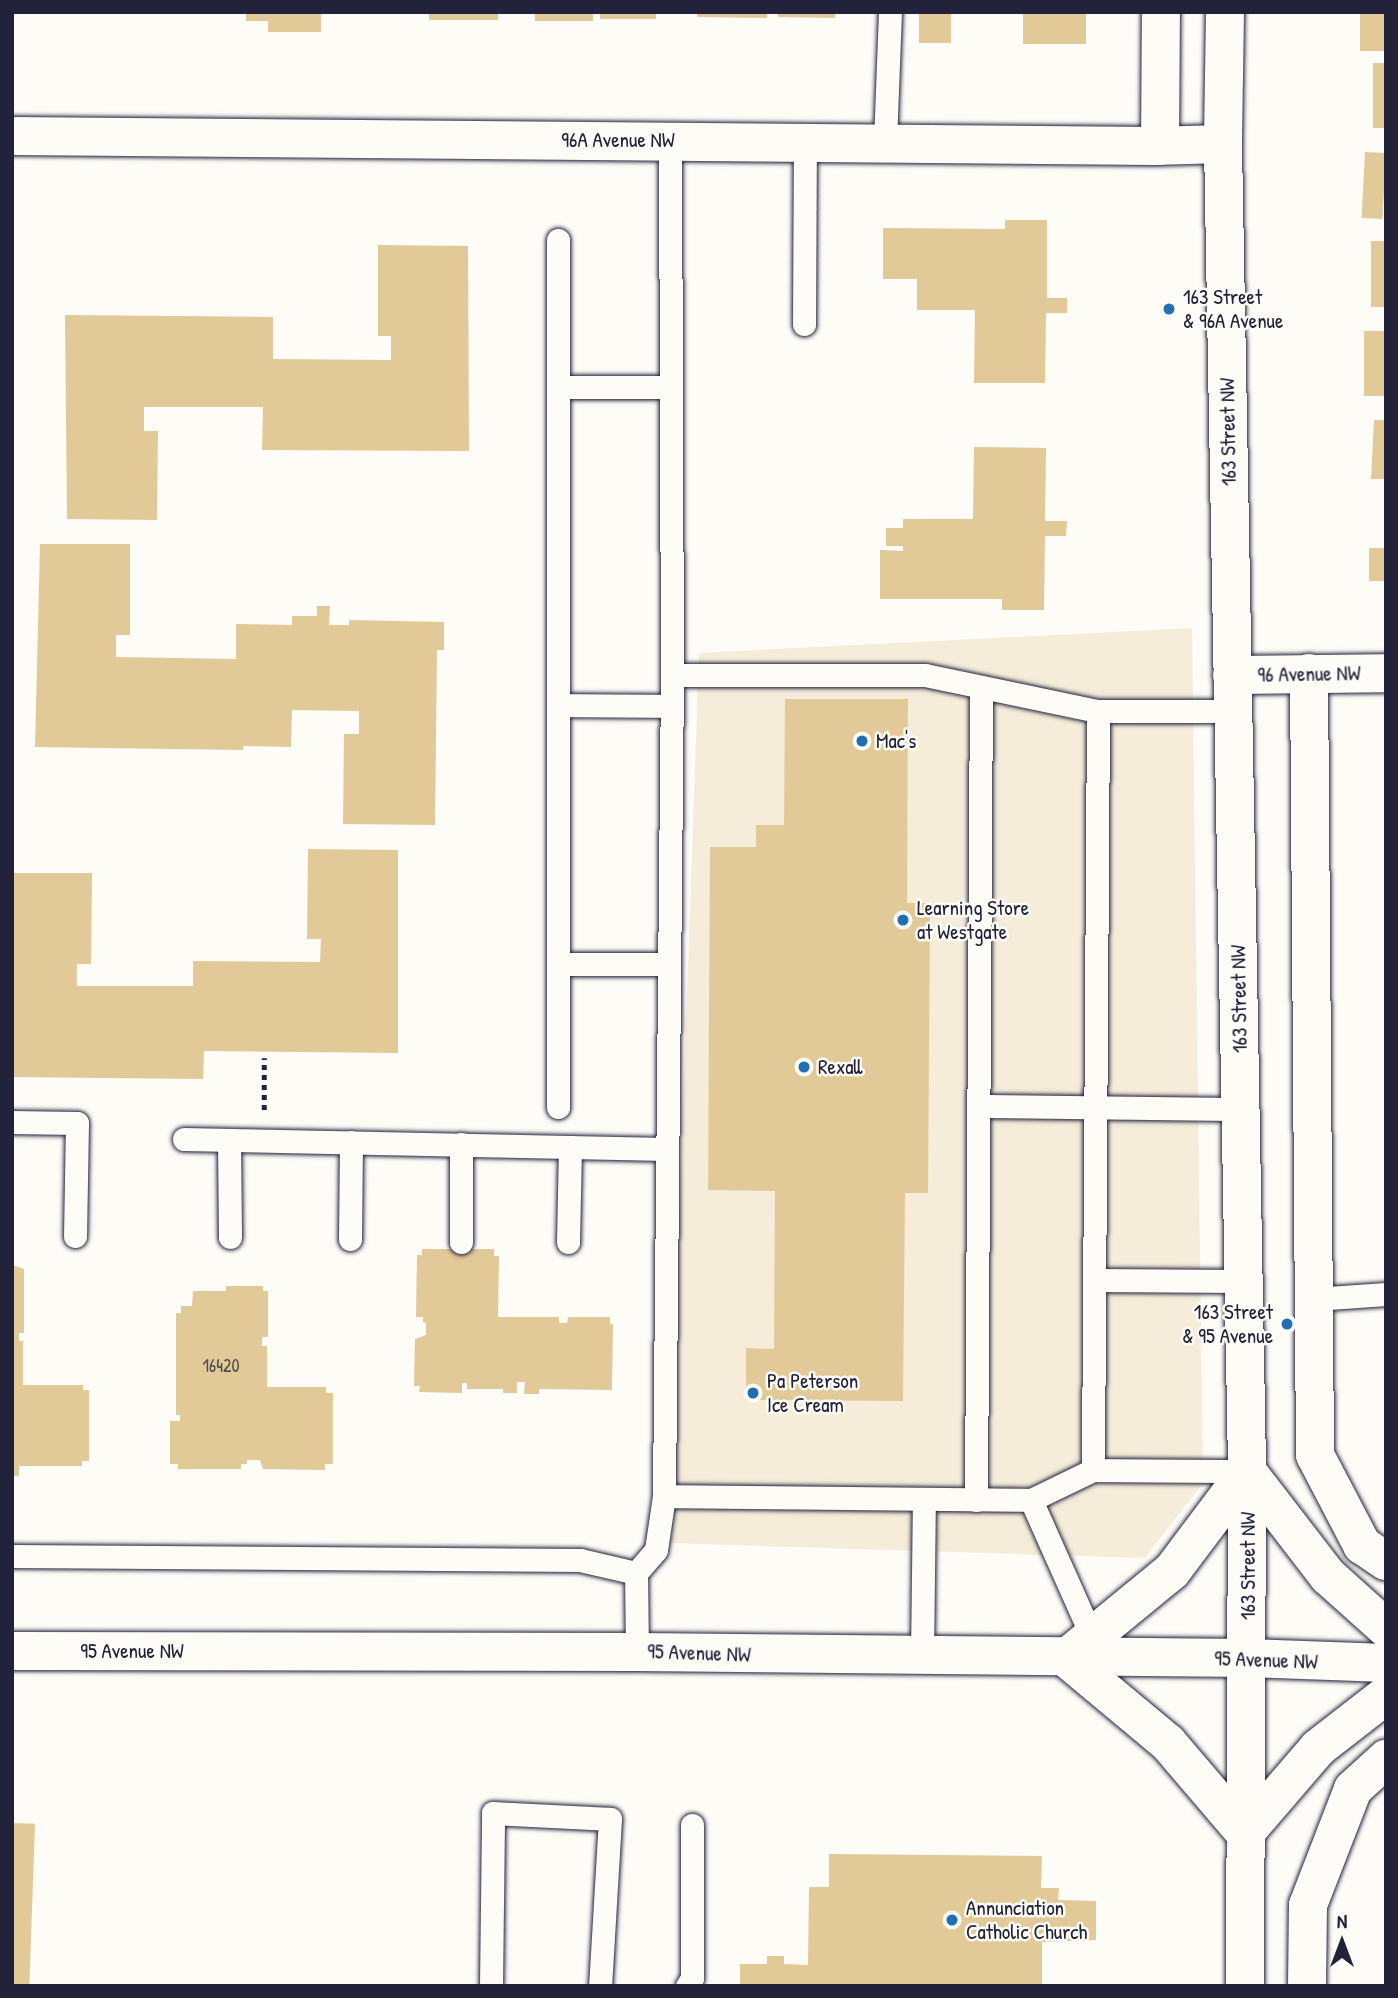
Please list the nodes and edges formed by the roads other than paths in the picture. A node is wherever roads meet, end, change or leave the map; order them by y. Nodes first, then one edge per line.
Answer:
1 (890, 12) edge
2 (1161, 12) edge
3 (1225, 12) edge
4 (12, 136) edge
5 (670, 140) junction
6 (805, 141) junction
7 (885, 142) junction
8 (1223, 145) junction
9 (1160, 146) junction
10 (558, 240) dead end
11 (804, 324) dead end
12 (559, 387) junction
13 (671, 387) junction
14 (1310, 673) junction
15 (1386, 673) edge
16 (672, 675) junction
17 (981, 687) junction
18 (1233, 693) junction
19 (558, 705) junction
20 (671, 706) junction
21 (1098, 711) junction
22 (558, 964) junction
23 (668, 964) junction
24 (979, 1106) junction
25 (558, 1107) dead end
26 (1095, 1108) junction
27 (1241, 1109) junction
28 (12, 1122) edge
29 (184, 1139) dead end
30 (229, 1140) junction
31 (351, 1142) junction
32 (461, 1144) junction
33 (570, 1147) junction
34 (666, 1149) junction
35 (75, 1236) dead end
36 (230, 1237) dead end
37 (351, 1239) dead end
38 (461, 1242) dead end
39 (568, 1242) dead end
40 (1094, 1280) junction
41 (1244, 1281) junction
42 (1386, 1294) edge
43 (1314, 1299) junction
44 (1093, 1470) junction
45 (1247, 1471) junction
46 (664, 1496) junction
47 (923, 1499) junction
48 (976, 1500) junction
49 (1031, 1500) junction
50 (1374, 1553) edge
51 (12, 1556) edge
52 (636, 1573) junction
53 (1386, 1628) edge
54 (1079, 1647) junction
55 (12, 1650) edge
56 (637, 1652) junction
57 (922, 1657) junction
58 (1248, 1658) junction
59 (1386, 1663) edge
60 (1386, 1695) edge
61 (1386, 1759) edge
62 (692, 1825) dead end
63 (1245, 1833) junction
64 (491, 1986) edge
65 (600, 1986) edge
66 (687, 1986) edge
67 (1244, 1986) edge
68 (1307, 1986) edge

1 - 7 lane
2 - 9 main road
3 - 8 main road, 163 Street NW
4 - 5 main road, 96A Avenue NW
5 - 6 main road, 96A Avenue NW
5 - 13 lane
6 - 7 main road, 96A Avenue NW
6 - 11 lane
7 - 9 main road, 96A Avenue NW
8 - 9 main road, 96A Avenue NW
8 - 18 main road, 163 Street NW
10 - 12 lane
12 - 13 lane
12 - 19 lane
13 - 16 lane
14 - 15 main road, 96 Avenue NW
14 - 18 main road, 96 Avenue NW
14 - 43 main road
16 - 17 lane
16 - 20 lane
17 - 21 lane
17 - 24 lane
18 - 21 lane
18 - 27 main road, 163 Street NW
19 - 20 lane
19 - 22 lane
20 - 23 lane
21 - 26 lane
22 - 23 lane
22 - 25 lane
23 - 34 lane
24 - 26 lane
24 - 48 lane
26 - 27 lane
26 - 40 lane
27 - 41 main road, 163 Street NW
28 - 35 lane
29 - 30 lane
30 - 31 lane
30 - 36 lane
31 - 32 lane
31 - 37 lane
32 - 33 lane
32 - 38 lane
33 - 34 lane
33 - 39 lane
34 - 46 lane
40 - 41 lane
40 - 44 lane
41 - 45 main road, 163 Street NW
42 - 43 lane
43 - 50 main road
44 - 45 lane
44 - 49 lane
45 - 53 main road
45 - 54 main road
45 - 58 main road, 163 Street NW
46 - 47 lane
46 - 52 lane
47 - 48 lane
47 - 57 lane
48 - 49 lane
49 - 54 lane
51 - 52 lane
52 - 56 lane
54 - 57 main road, 95 Avenue NW
54 - 58 main road, 95 Avenue NW
54 - 63 main road
55 - 56 main road, 95 Avenue NW
56 - 57 main road, 95 Avenue NW
58 - 59 main road, 95 Avenue NW
58 - 63 main road, 163 Street NW
60 - 63 main road
61 - 68 main road
62 - 66 lane
63 - 67 main road, 163 Street NW
64 - 65 lane

